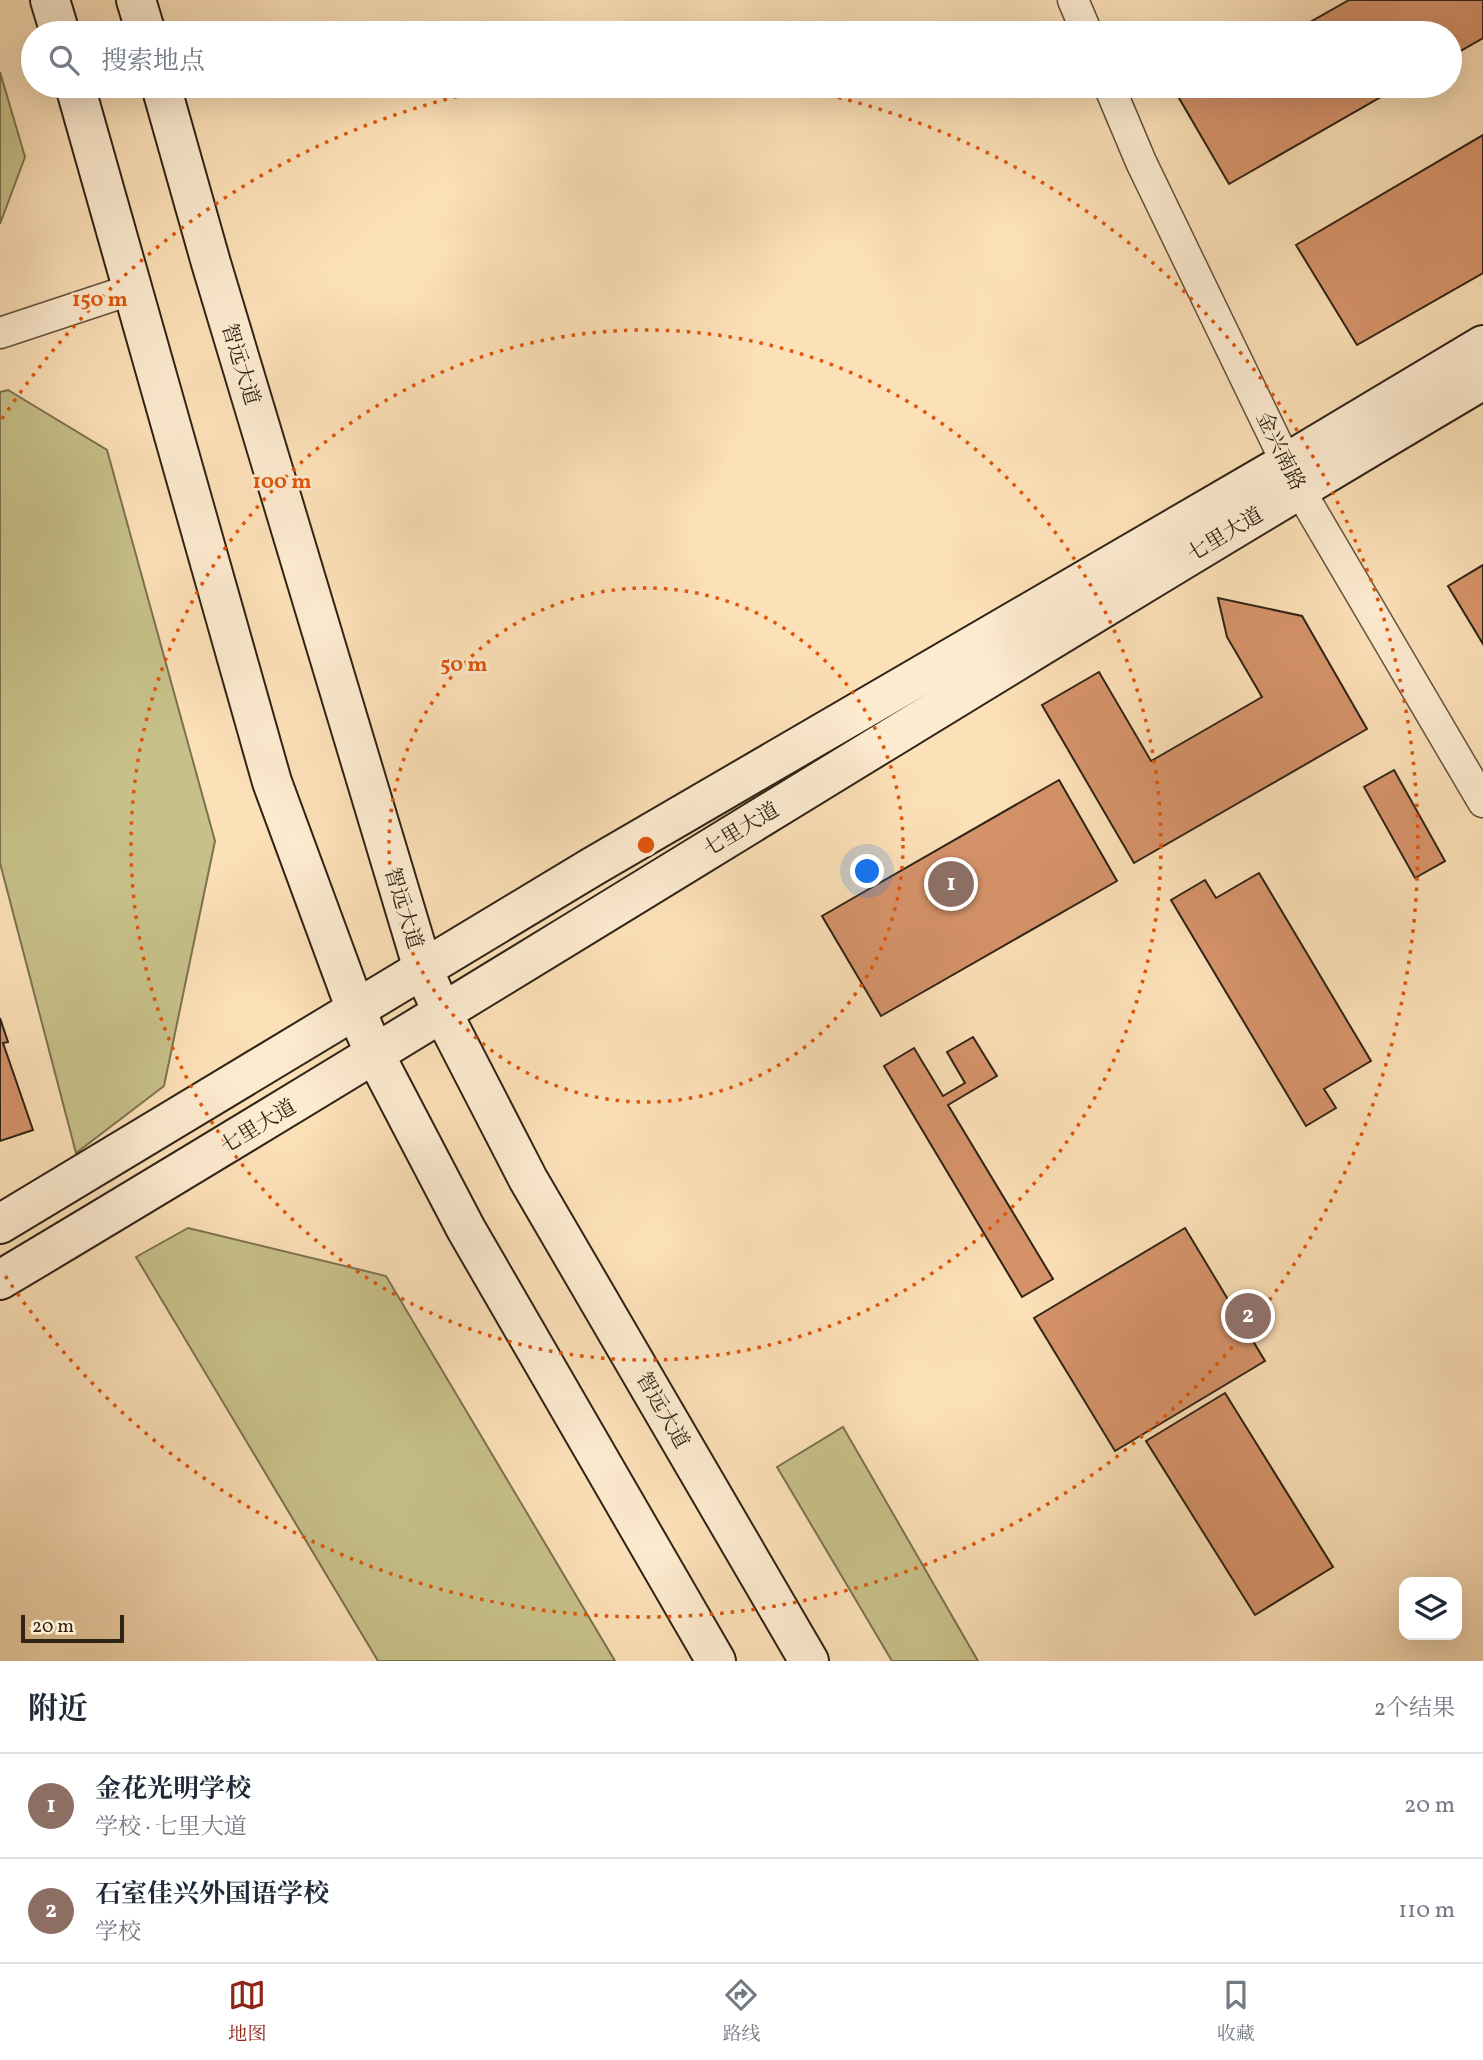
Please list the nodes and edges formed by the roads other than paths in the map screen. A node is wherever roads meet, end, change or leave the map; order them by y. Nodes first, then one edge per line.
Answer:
1 (50, 0) edge
2 (136, 0) edge
3 (1073, 0) edge
4 (56, 21) edge
5 (142, 21) edge
6 (1082, 21) edge
7 (78, 98) edge
8 (164, 98) edge
9 (1114, 98) edge
10 (133, 289) junction
11 (0, 332) edge
12 (1483, 345) edge
13 (1483, 380) edge
14 (1292, 476) junction
15 (1483, 802) edge
16 (422, 969) junction
17 (356, 1010) junction
18 (442, 1012) junction
19 (375, 1055) junction
20 (0, 1224) edge
21 (0, 1280) edge
22 (716, 1661) edge
23 (809, 1661) edge

1 - 4 main road
2 - 5 main road
3 - 6 street
7 - 10 main road
8 - 16 main road, 智远大道
9 - 14 street, 金兴南路
10 - 11 street
10 - 17 main road
12 - 14 main road, 七里大道
13 - 14 main road, 七里大道
14 - 15 street, 金兴南路
14 - 16 main road, 七里大道
14 - 18 main road, 七里大道
16 - 17 main road, 七里大道
16 - 18 main road, 智远大道
17 - 19 main road
17 - 20 main road, 七里大道
18 - 19 main road, 七里大道
18 - 23 main road, 智远大道
19 - 21 main road, 七里大道
19 - 22 main road

